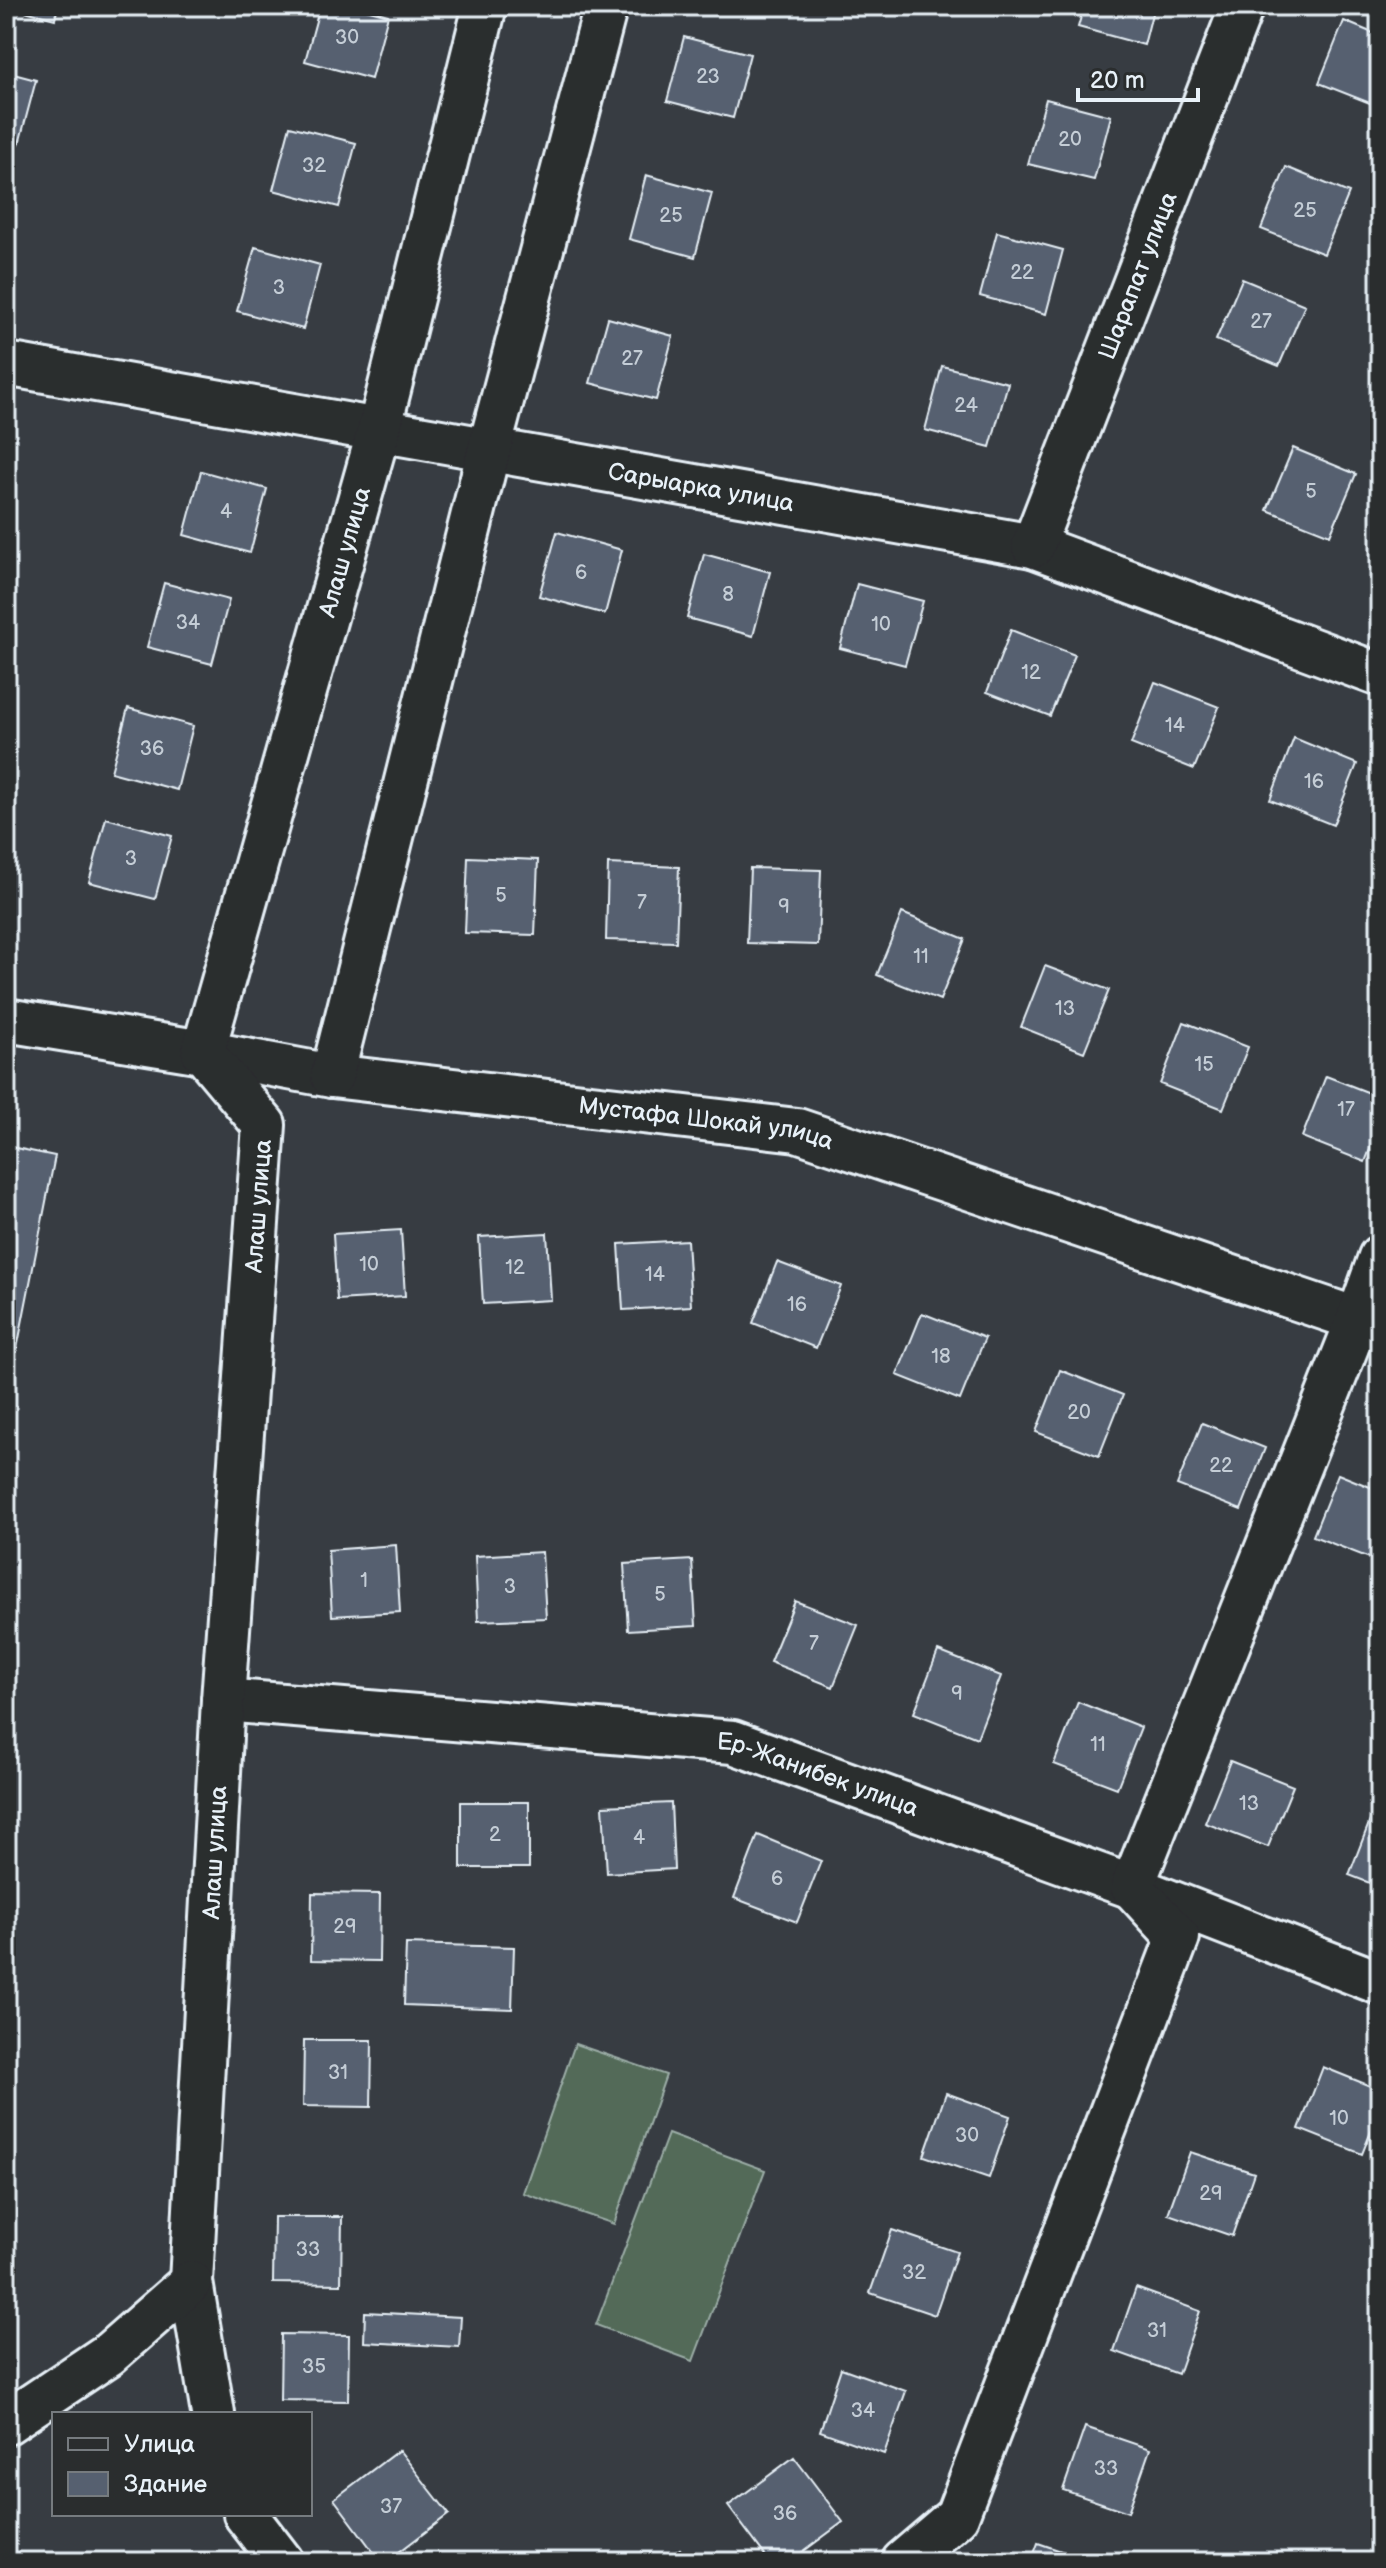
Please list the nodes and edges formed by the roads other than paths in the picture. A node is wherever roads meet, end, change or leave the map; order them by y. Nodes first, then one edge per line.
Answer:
1 (485, 6) edge
2 (606, 6) edge
3 (1242, 6) edge
4 (6, 364) edge
5 (379, 430) junction
6 (489, 450) junction
7 (1033, 546) junction
8 (1380, 675) edge
9 (6, 1020) edge
10 (203, 1052) junction
11 (332, 1076) junction
12 (1380, 1257) edge
13 (1369, 1323) edge
14 (223, 1700) junction
15 (1132, 1887) junction
16 (1380, 1983) edge
17 (191, 2282) junction
18 (213, 2412) edge
19 (6, 2423) edge
20 (247, 2516) edge
21 (282, 2562) edge
22 (903, 2562) edge

1 - 5 street, Алаш улица
2 - 6 street
3 - 7 street, Шарапат улица
4 - 5 street, Сарыарка улица
5 - 6 street, Сарыарка улица
5 - 10 street, Алаш улица
6 - 7 street, Сарыарка улица
6 - 11 street
7 - 8 street, Сарыарка улица
9 - 10 street, Мустафа Шокай улица
10 - 11 street, Мустафа Шокай улица
10 - 14 street, Алаш улица
11 - 13 street, Мустафа Шокай улица
12 - 13 street
13 - 15 street
14 - 15 street, Ер-Жанибек улица
14 - 17 street, Алаш улица
15 - 16 street, Ер-Жанибек улица
15 - 22 street
17 - 18 street, Алаш улица
17 - 19 street
20 - 21 street

